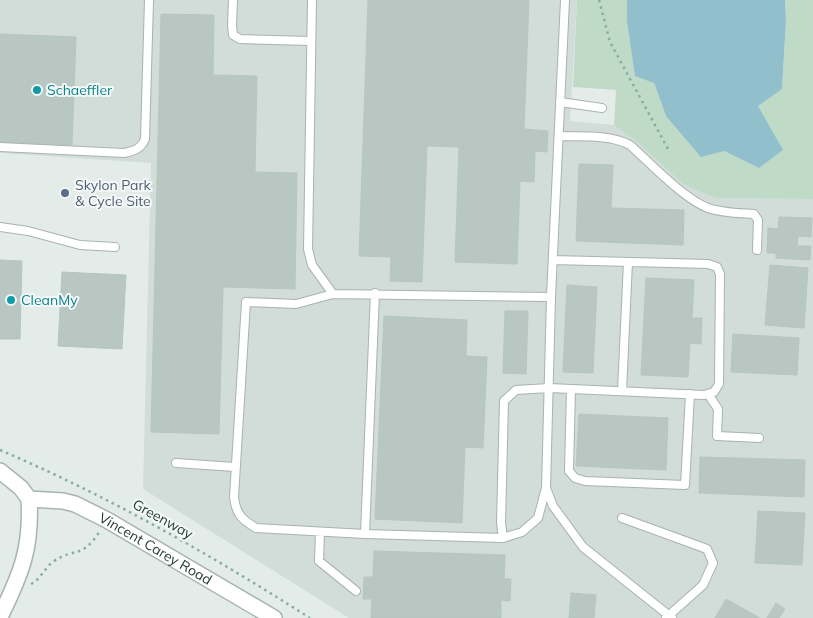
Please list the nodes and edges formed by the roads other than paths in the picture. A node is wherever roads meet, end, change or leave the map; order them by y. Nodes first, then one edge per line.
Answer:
1 (149, 0) edge
2 (233, 0) edge
3 (312, 0) edge
4 (565, 0) edge
5 (312, 41) junction
6 (560, 102) junction
7 (602, 108) dead end
8 (559, 136) junction
9 (0, 147) edge
10 (0, 227) edge
11 (115, 247) dead end
12 (757, 250) dead end
13 (553, 260) junction
14 (628, 262) junction
15 (375, 293) junction
16 (333, 294) junction
17 (552, 297) junction
18 (549, 388) junction
19 (571, 389) junction
20 (622, 391) junction
21 (690, 394) junction
22 (708, 394) junction
23 (759, 438) dead end
24 (176, 463) dead end
25 (235, 467) junction
26 (0, 471) edge
27 (546, 488) junction
28 (29, 499) junction
29 (622, 518) dead end
30 (320, 532) junction
31 (365, 534) junction
32 (503, 538) junction
33 (356, 591) dead end
34 (0, 617) edge
35 (669, 617) edge
36 (274, 618) edge

1 - 9 lane
2 - 5 lane
3 - 5 lane
4 - 6 lane
5 - 16 lane
6 - 7 lane
6 - 8 lane
8 - 12 lane
8 - 13 lane
10 - 11 lane
13 - 14 lane
13 - 17 lane
14 - 20 lane
14 - 22 lane
15 - 16 lane
15 - 17 lane
15 - 31 lane
16 - 25 lane
17 - 18 lane
18 - 19 lane
18 - 27 lane
18 - 32 lane
19 - 20 lane
19 - 21 lane
20 - 21 lane
21 - 22 lane
22 - 23 lane
24 - 25 lane
25 - 30 lane
26 - 28 street
27 - 32 lane
27 - 35 lane
28 - 34 street
28 - 36 street, Vincent Carey Road
29 - 35 lane
30 - 31 lane
30 - 33 lane
31 - 32 lane

